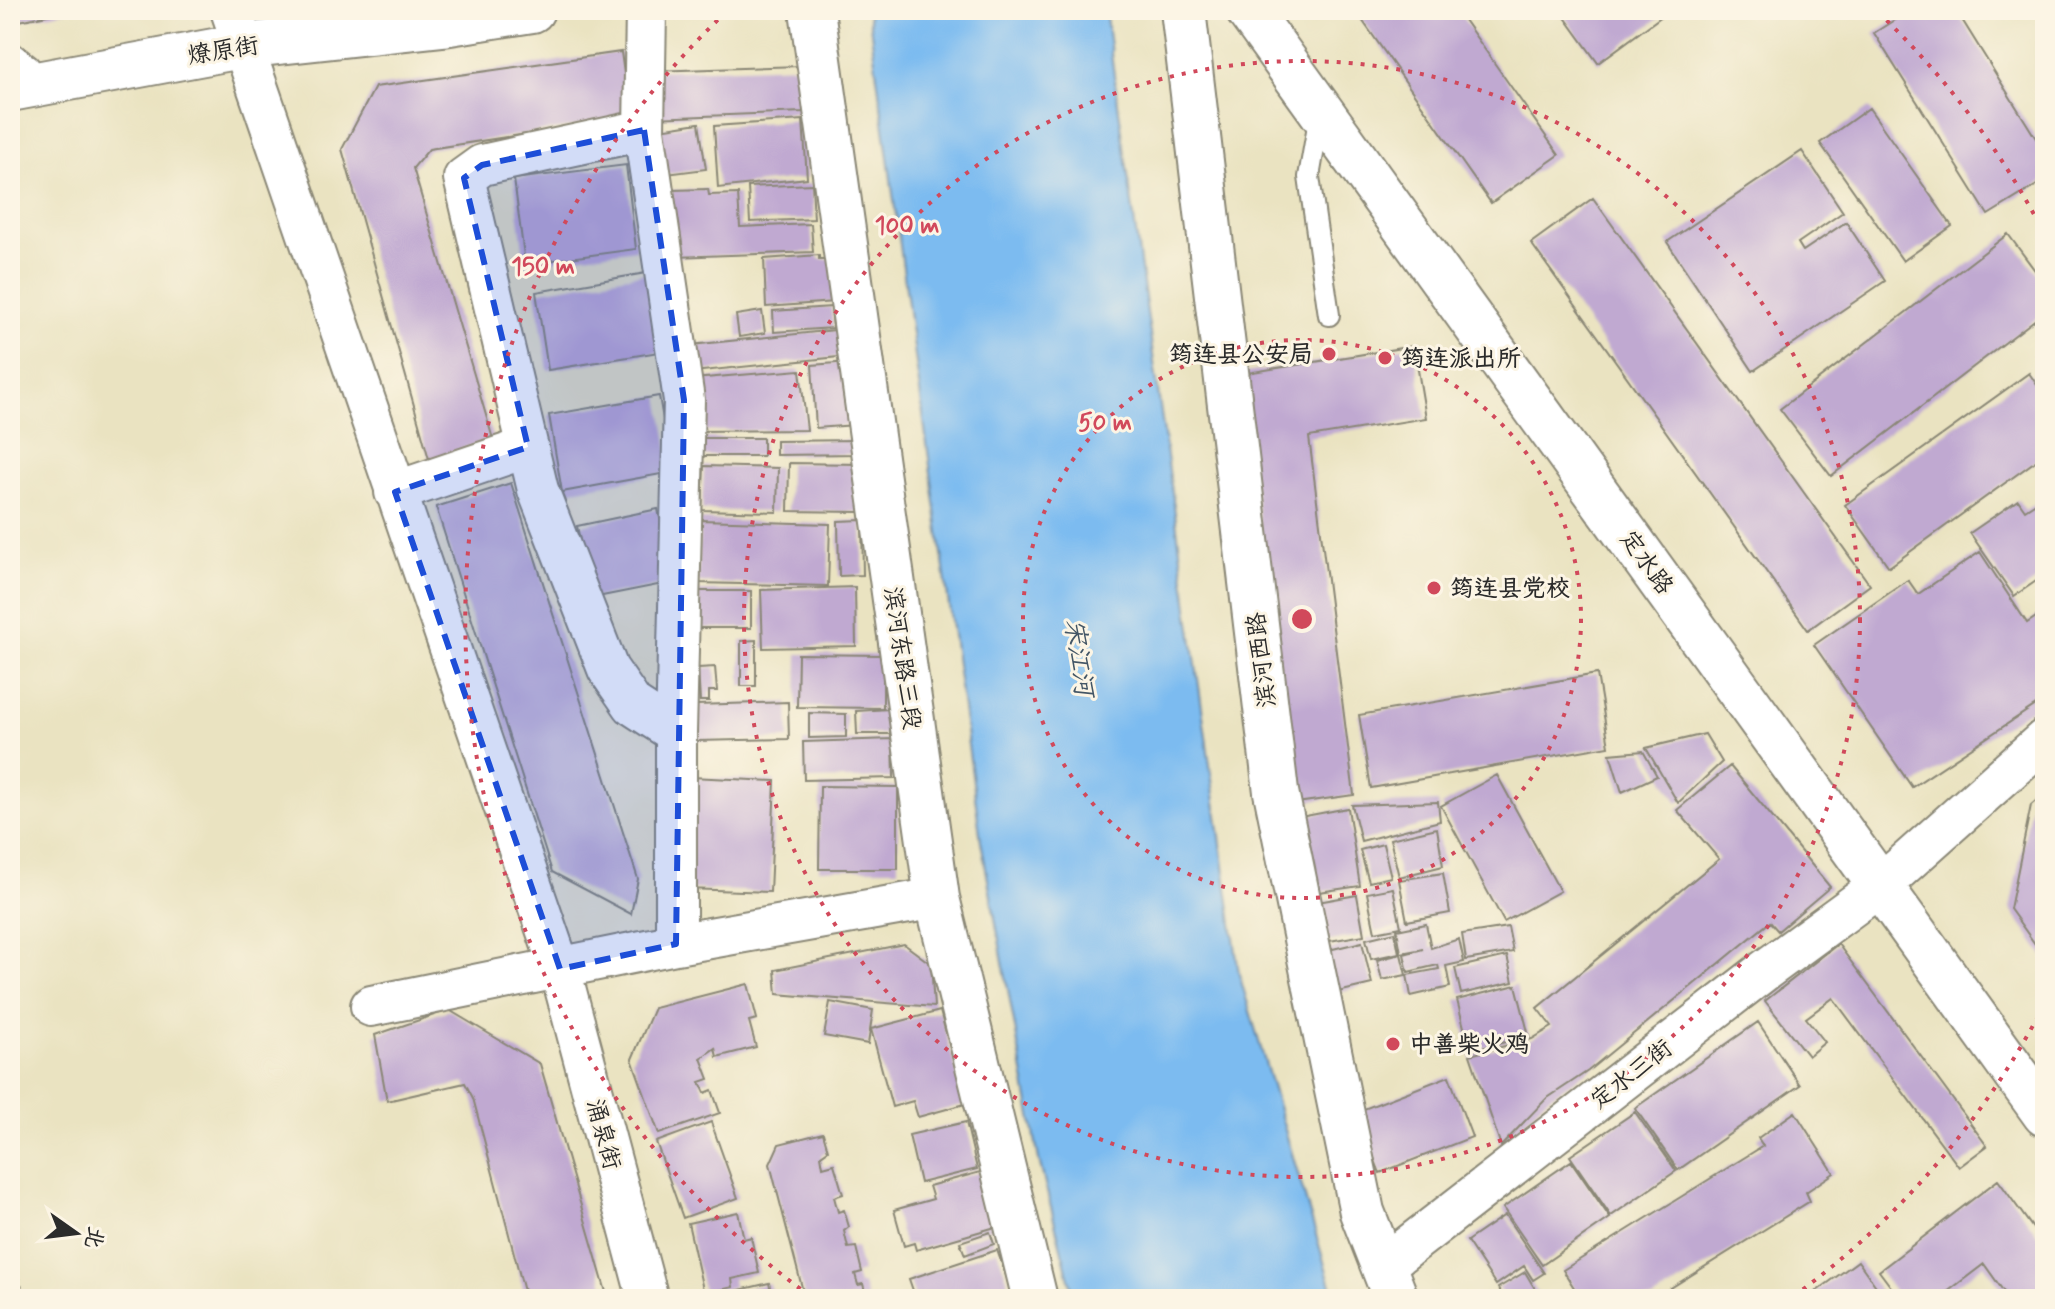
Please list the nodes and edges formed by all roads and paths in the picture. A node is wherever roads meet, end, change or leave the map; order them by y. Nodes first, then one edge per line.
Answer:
1 (532, 10) edge
2 (646, 10) edge
3 (812, 10) edge
4 (1183, 10) edge
5 (1248, 10) edge
6 (236, 28) edge
7 (10, 51) edge
8 (25, 86) edge
9 (1320, 110) junction
10 (644, 130) junction
11 (1329, 315) dead end
12 (528, 447) junction
13 (395, 492) junction
14 (676, 733) junction
15 (2045, 739) edge
16 (1880, 886) junction
17 (937, 898) junction
18 (676, 944) junction
19 (560, 969) junction
20 (371, 1006) dead end
21 (2045, 1114) edge
22 (10, 1255) edge
23 (1390, 1282) edge
24 (24, 1299) edge
25 (648, 1299) edge
26 (1035, 1299) edge

1 - 6 street, 燎原街
2 - 10 street
3 - 17 street, 滨河东路三段
4 - 23 street, 滨河西路
5 - 9 street, 定水路
6 - 8 street, 燎原街
6 - 13 street, 涌泉街
7 - 8 lane
9 - 11 lane
9 - 16 street, 定水路
10 - 12 street
10 - 14 street
12 - 13 street
12 - 14 street
13 - 19 street, 涌泉街
14 - 18 street
15 - 16 street, 定水三街
16 - 21 street, 定水路
16 - 23 street, 定水三街
17 - 18 street
17 - 26 street, 滨河东路三段
18 - 19 street
19 - 20 street
19 - 25 street, 涌泉街
22 - 24 path

